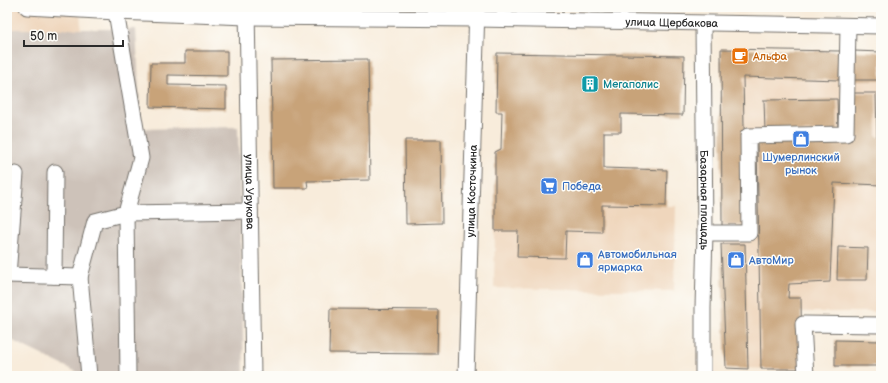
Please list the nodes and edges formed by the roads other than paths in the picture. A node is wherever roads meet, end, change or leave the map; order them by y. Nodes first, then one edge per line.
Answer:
1 (27, 7) edge
2 (116, 12) junction
3 (247, 12) edge
4 (477, 13) edge
5 (703, 24) junction
6 (848, 26) junction
7 (881, 26) edge
8 (55, 172) dead end
9 (16, 174) dead end
10 (250, 211) junction
11 (126, 213) junction
12 (705, 233) junction
13 (7, 275) edge
14 (54, 276) junction
15 (80, 277) junction
16 (881, 325) edge
17 (89, 376) edge
18 (128, 376) edge
19 (253, 376) edge
20 (466, 376) edge
21 (703, 376) edge
22 (806, 376) edge

1 - 2 street, улица Щербакова
2 - 3 street, улица Щербакова
2 - 11 street
3 - 4 street, улица Щербакова
3 - 10 street, улица Урукова
4 - 5 street, улица Щербакова
4 - 20 street, улица Косточкина
5 - 6 street, улица Щербакова
5 - 12 street, Базарная площадь
6 - 7 street, улица Щербакова
6 - 12 street
8 - 14 street
9 - 13 street
10 - 11 street
10 - 19 street, улица Урукова
11 - 15 street
11 - 18 street
12 - 21 street, Базарная площадь
13 - 14 street
14 - 15 street
15 - 17 street
16 - 22 street

